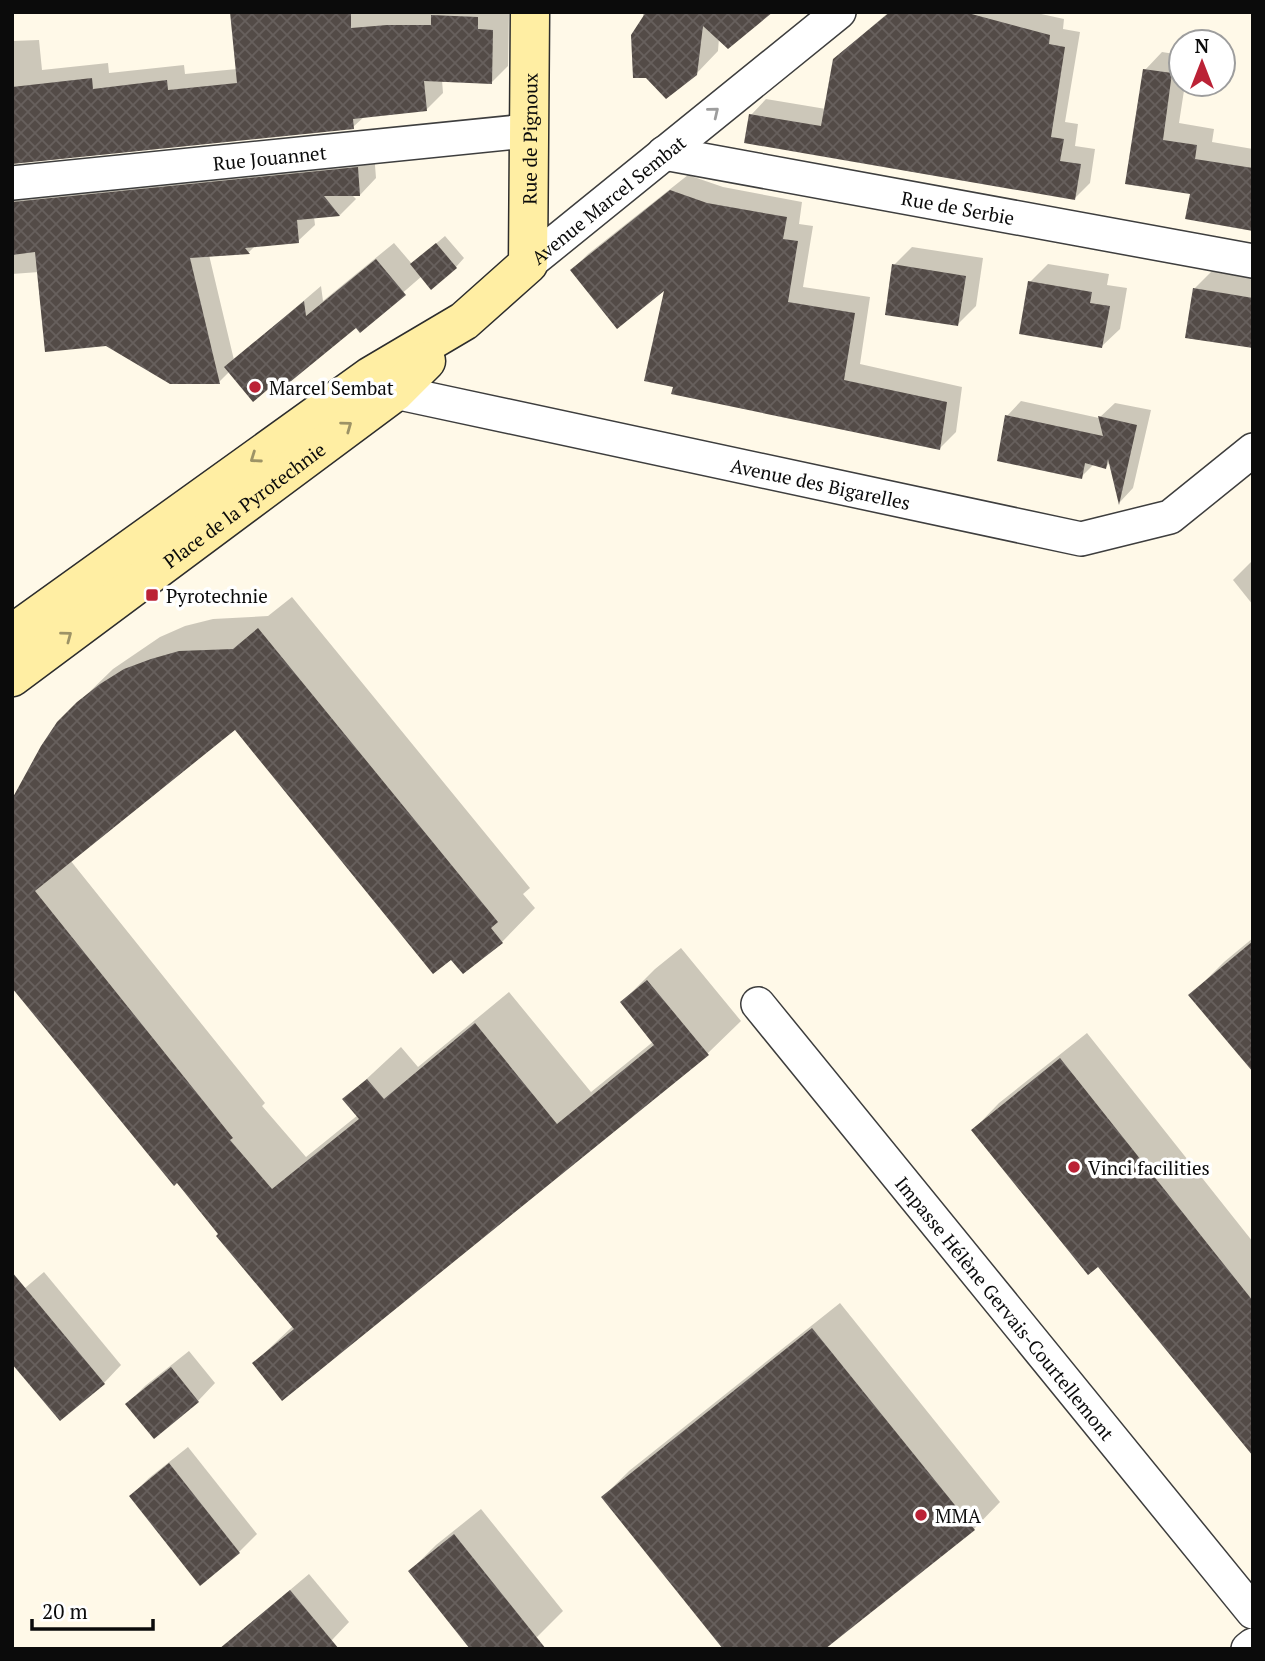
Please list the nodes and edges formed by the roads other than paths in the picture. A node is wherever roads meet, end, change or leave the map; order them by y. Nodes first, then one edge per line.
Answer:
1 (530, 12) edge
2 (839, 12) edge
3 (527, 131) junction
4 (664, 153) junction
5 (12, 183) edge
6 (1253, 261) edge
7 (528, 264) junction
8 (383, 384) junction
9 (1253, 450) edge
10 (12, 634) edge
11 (12, 677) edge
12 (758, 1004) dead end
13 (1253, 1612) edge
14 (1253, 1645) edge
15 (1248, 1649) edge

1 - 3 main road, Rue de Pignoux
4 -> 2 street, Avenue Marcel Sembat
3 - 5 street, Rue Jouannet
3 - 7 main road, Rue de Pignoux
4 - 6 street, Rue de Serbie
4 - 7 street, Avenue Marcel Sembat
7 - 8 main road, Avenue Marcel Sembat
8 - 9 street, Avenue des Bigarelles
8 -> 10 main road, Place de la Pyrotechnie
11 -> 8 main road, Place de la Pyrotechnie
12 - 13 street, Impasse Hélène Gervais-Courtellemont
14 - 15 street

